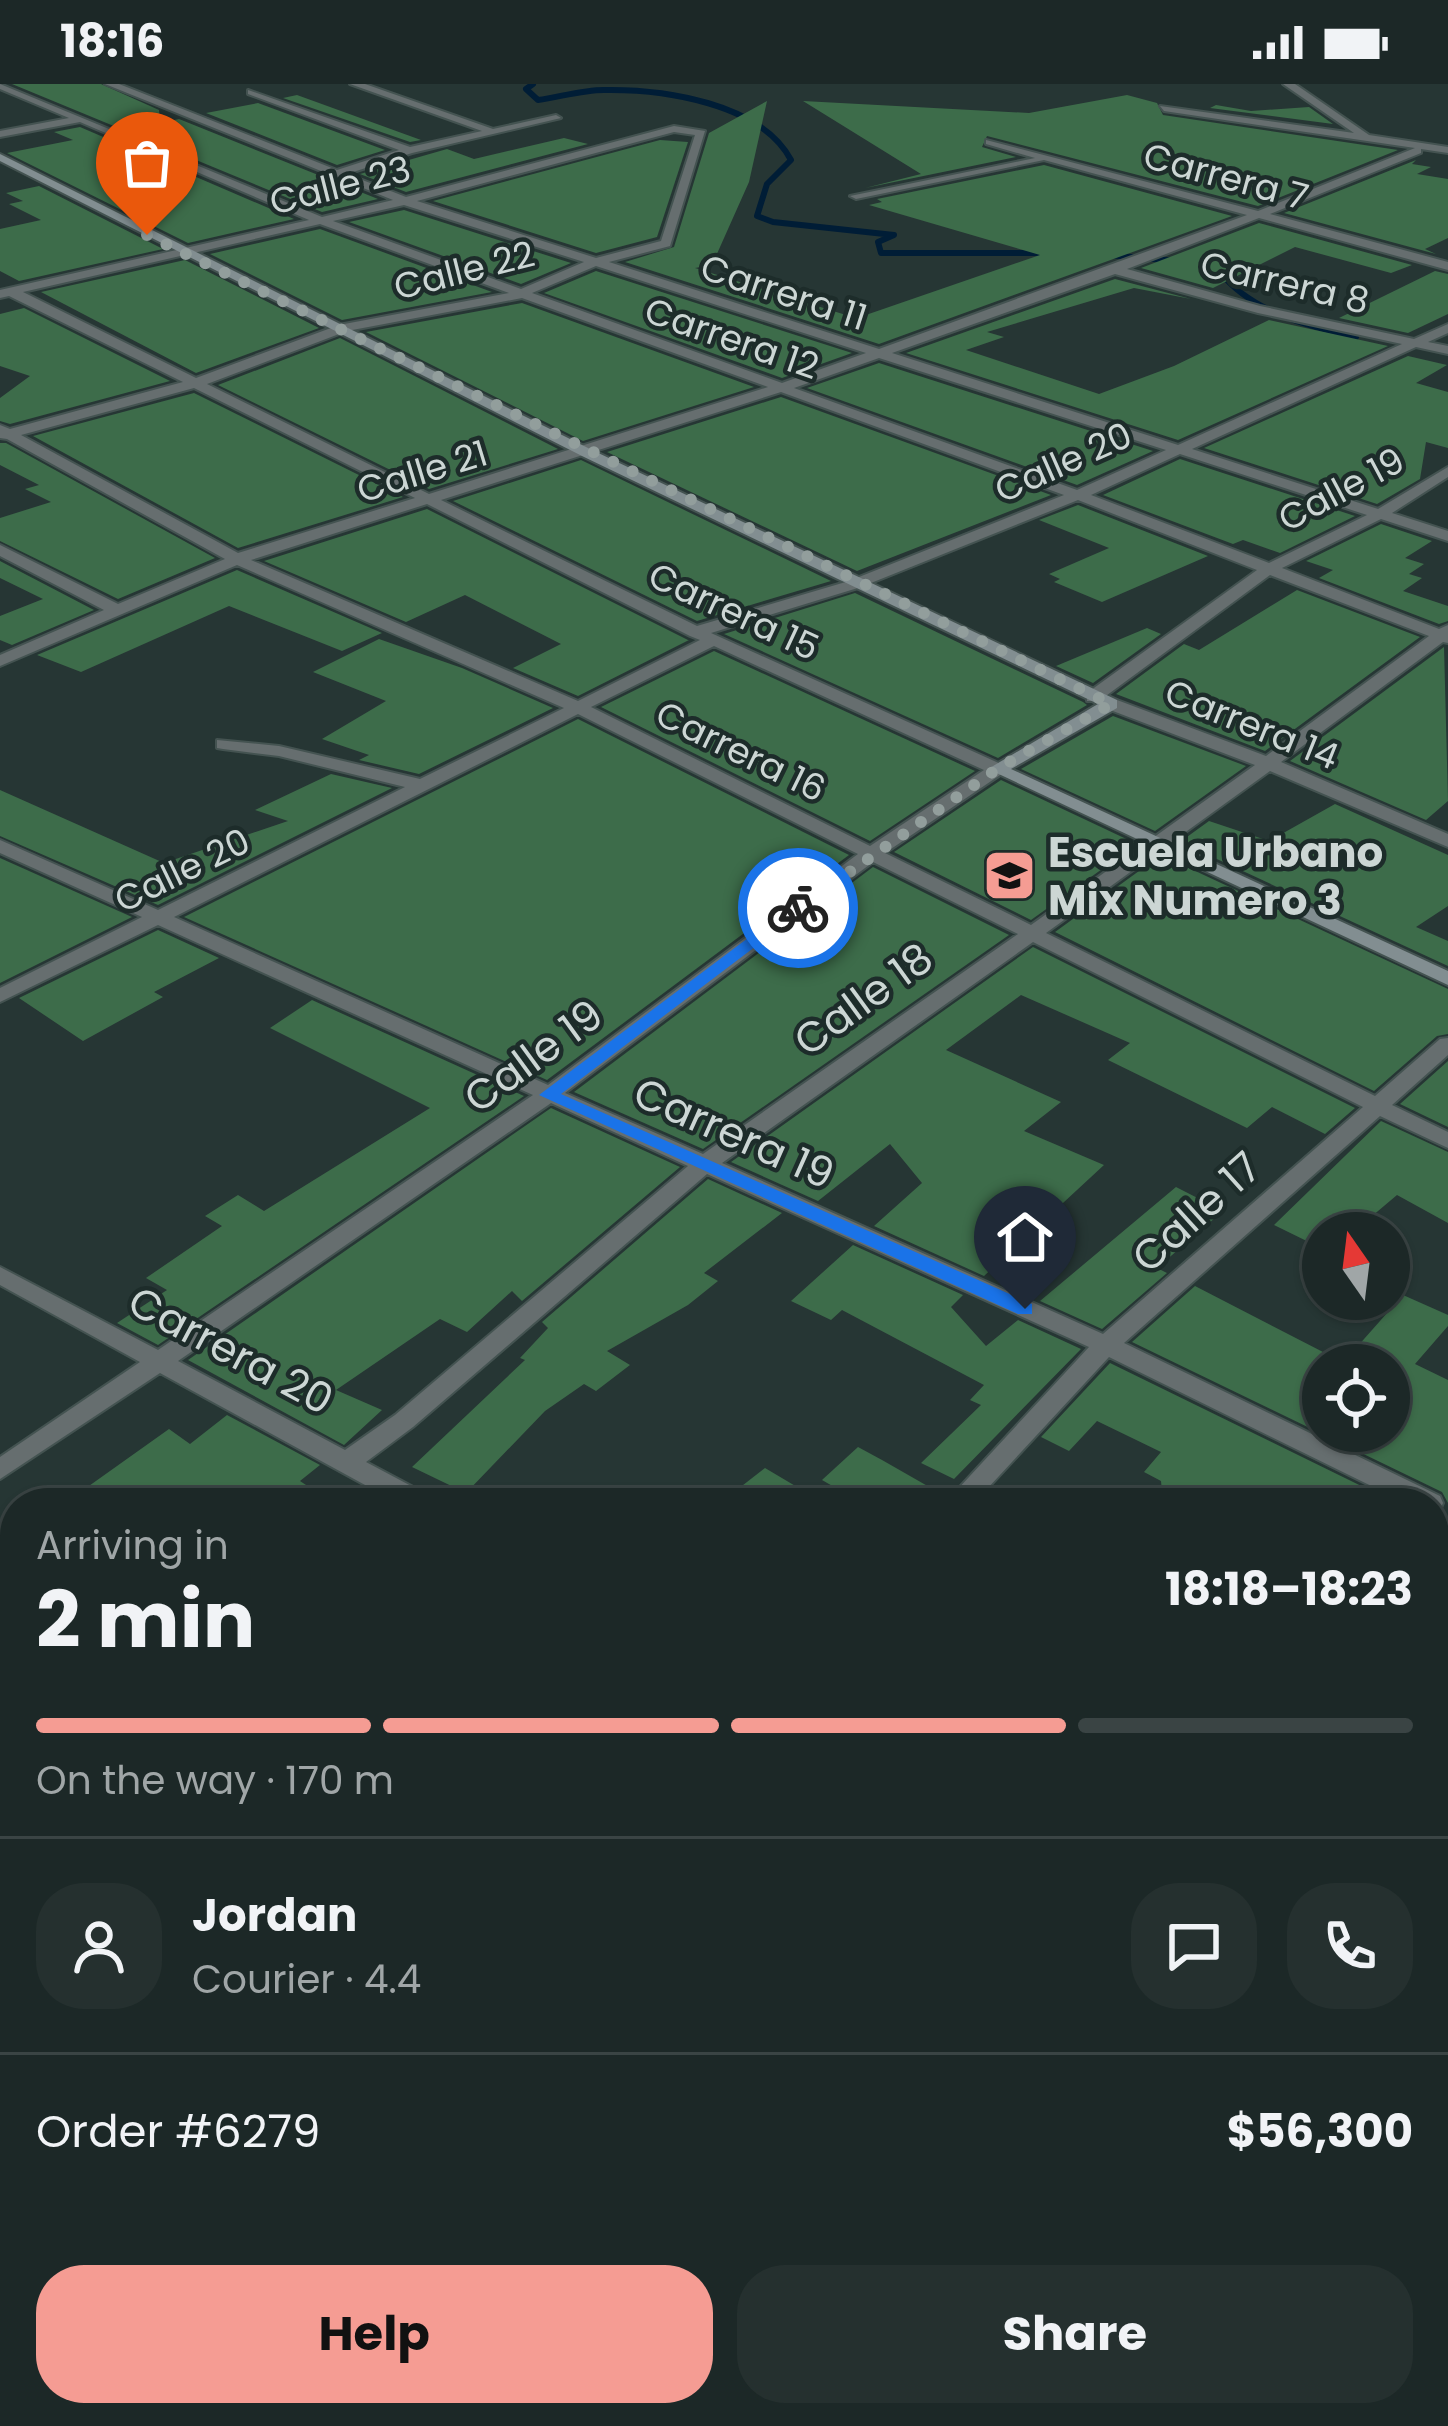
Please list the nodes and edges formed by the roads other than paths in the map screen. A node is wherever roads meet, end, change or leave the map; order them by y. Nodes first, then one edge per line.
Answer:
1 (110, 84) edge
2 (385, 84) edge
3 (1288, 84) edge
4 (0, 85) edge
5 (361, 86) edge
6 (252, 92) dead end
7 (1165, 107) dead end
8 (83, 118) junction
9 (556, 118) dead end
10 (493, 131) junction
11 (0, 134) edge
12 (1371, 139) junction
13 (990, 142) dead end
14 (1415, 148) junction
15 (409, 150) junction
16 (1448, 151) edge
17 (0, 158) edge
18 (1042, 159) junction
19 (340, 173) junction
20 (856, 196) dead end
21 (405, 201) junction
22 (1241, 210) junction
23 (1259, 215) junction
24 (322, 220) junction
25 (666, 243) joint
26 (184, 254) junction
27 (1135, 257) junction
28 (593, 263) junction
29 (1448, 266) edge
30 (1109, 268) junction
31 (4, 291) edge
32 (517, 295) junction
33 (344, 328) junction
34 (1448, 328) edge
35 (1414, 342) junction
36 (1448, 350) edge
37 (876, 353) junction
38 (196, 382) junction
39 (782, 387) junction
40 (3, 433) edge
41 (1171, 450) junction
42 (587, 453) junction
43 (1448, 471) edge
44 (1078, 495) junction
45 (427, 501) junction
46 (1378, 515) junction
47 (1448, 536) edge
48 (0, 550) edge
49 (237, 559) junction
50 (1265, 571) junction
51 (855, 584) junction
52 (114, 609) junction
53 (1445, 634) edge
54 (705, 636) junction
55 (0, 661) edge
56 (1102, 701) junction
57 (578, 706) junction
58 (223, 744) dead end
59 (1270, 764) junction
60 (997, 769) junction
61 (425, 786) junction
62 (1448, 841) edge
63 (0, 846) edge
64 (1157, 846) junction
65 (872, 853) junction
66 (157, 919) junction
67 (1030, 931) junction
68 (1448, 979) edge
69 (0, 996) edge
70 (1448, 1045) edge
71 (548, 1095) junction
72 (1378, 1103) junction
73 (1448, 1141) edge
74 (703, 1165) junction
75 (0, 1275) edge
76 (1106, 1345) junction
77 (161, 1364) junction
78 (347, 1462) junction
79 (0, 1470) edge
80 (384, 1488) edge
81 (972, 1488) edge
82 (1399, 1488) edge

1 - 19 street, Carrera 11
2 - 5 street
3 - 12 street
4 - 8 street, Carrera 12
5 - 10 street
6 - 15 street
7 - 12 street
8 - 11 street
8 - 24 street, Carrera 12
9 - 10 street
10 - 15 street
12 - 14 street
13 - 18 street, Carrera 7
14 - 16 street
14 - 22 street, Calle 21
14 - 23 street, Calle 21
15 - 19 street
17 - 26 street, Carrera 14
18 - 20 street
18 - 22 street, Carrera 7
19 - 21 street, Carrera 11
21 - 24 street, Calle 23
21 - 25 street, Calle 23
21 - 28 street, Carrera 11
22 - 23 street, Carrera 7
22 - 27 street, Calle 21
23 - 27 street, Calle 21
23 - 29 street, Carrera 7
24 - 26 street, Calle 23
24 - 32 street, Carrera 12
25 - 28 street, Calle 22
26 - 31 street, Calle 23
26 - 33 street, Carrera 14
27 - 30 street, Calle 21
28 - 32 street, Calle 22
28 - 37 street, Carrera 11
30 - 35 street, Carrera 8
30 - 37 street, Calle 21
31 - 38 street, Carrera 15
32 - 33 street, Calle 22
32 - 39 street, Carrera 12
33 - 38 street, Calle 22
33 - 42 street, Carrera 14
34 - 35 street, Calle 20
35 - 36 street, Carrera 8
35 - 41 street, Calle 20
37 - 39 street, Calle 21
37 - 41 street, Carrera 11
38 - 40 street, Calle 22
38 - 45 street, Carrera 15
39 - 42 street, Calle 21
39 - 44 street, Carrera 12
40 - 49 street, Carrera 16
41 - 44 street, Calle 20
41 - 46 street, Carrera 11
42 - 45 street, Calle 21
42 - 51 street, Carrera 14
43 - 46 street, Calle 19
44 - 50 street, Carrera 12
44 - 51 street, Calle 20
45 - 49 street, Calle 21
45 - 54 street, Carrera 15
46 - 47 street, Carrera 11
46 - 50 street, Calle 19
48 - 52 street
49 - 52 street, Calle 21
49 - 57 street, Carrera 16
50 - 53 street, Carrera 12
50 - 56 street, Calle 19
51 - 54 street, Calle 20
51 - 56 street, Carrera 14
52 - 55 street, Calle 21
53 - 59 street, Calle 18
54 - 57 street, Calle 20
54 - 60 street, Carrera 15
56 - 59 street, Carrera 14
56 - 60 street, Calle 19
57 - 61 street, Calle 20
57 - 65 street, Carrera 16
58 - 61 street
59 - 62 street, Carrera 14
59 - 64 street, Calle 18
60 - 64 street, Carrera 15
60 - 65 street, Calle 19
61 - 66 street, Calle 20
63 - 66 street, Carrera 19
64 - 67 street, Calle 18
64 - 68 street, Carrera 15
65 - 67 street, Carrera 16
65 - 71 street, Calle 19
66 - 69 street, Calle 20
66 - 71 street, Carrera 19
67 - 72 street, Carrera 16
67 - 74 street, Calle 18
70 - 72 street, Calle 17
71 - 74 street, Carrera 19
71 - 77 street, Calle 19
72 - 73 street, Carrera 16
72 - 76 street, Calle 17
74 - 76 street, Carrera 19
74 - 78 street, Calle 18
75 - 77 street, Carrera 20
76 - 81 street, Calle 17
76 - 82 street, Carrera 19
77 - 78 street, Carrera 20
77 - 79 street, Calle 19
78 - 80 street, Carrera 20

